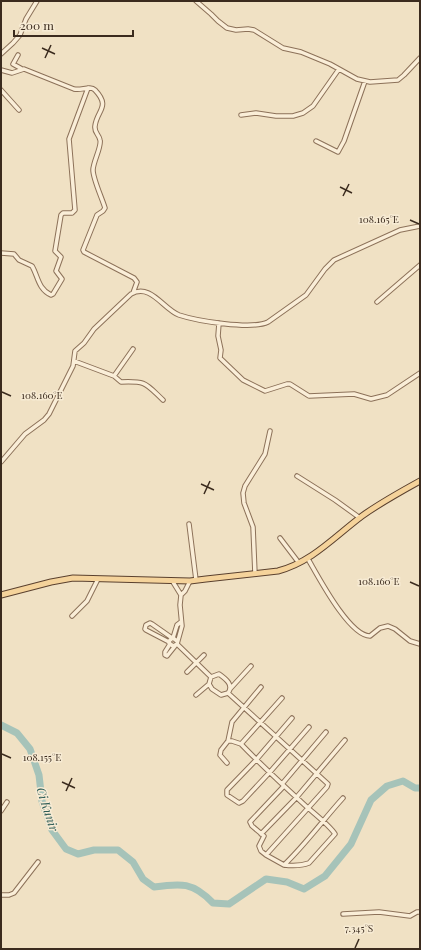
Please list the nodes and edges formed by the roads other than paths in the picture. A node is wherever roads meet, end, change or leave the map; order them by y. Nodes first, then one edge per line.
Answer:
1 (37, 1) edge
2 (196, 1) edge
3 (1, 54) edge
4 (18, 55) dead end
5 (420, 58) edge
6 (22, 69) junction
7 (339, 69) junction
8 (1, 70) edge
9 (365, 81) junction
10 (88, 88) junction
11 (1, 90) edge
12 (19, 110) dead end
13 (241, 115) dead end
14 (316, 141) dead end
15 (420, 226) edge
16 (1, 252) edge
17 (420, 265) edge
18 (133, 293) junction
19 (377, 302) dead end
20 (219, 323) junction
21 (133, 349) dead end
22 (74, 361) junction
23 (420, 373) edge
24 (114, 376) junction
25 (163, 400) dead end
26 (270, 431) dead end
27 (1, 462) edge
28 (297, 476) dead end
29 (420, 481) edge
30 (360, 518) junction
31 (188, 524) dead end
32 (280, 538) dead end
33 (308, 559) junction
34 (299, 563) junction
35 (255, 574) junction
36 (98, 579) junction
37 (196, 580) junction
38 (172, 582) junction
39 (190, 582) junction
40 (1, 595) edge
41 (181, 595) junction
42 (72, 616) dead end
43 (181, 622) junction
44 (172, 638) junction
45 (170, 643) junction
46 (176, 644) junction
47 (420, 644) edge
48 (204, 655) dead end
49 (196, 663) junction
50 (251, 666) dead end
51 (187, 672) dead end
52 (211, 677) junction
53 (209, 684) junction
54 (261, 688) dead end
55 (230, 689) junction
56 (228, 693) junction
57 (196, 695) dead end
58 (282, 698) dead end
59 (243, 707) junction
60 (292, 718) dead end
61 (260, 722) junction
62 (308, 727) dead end
63 (326, 732) dead end
64 (276, 737) junction
65 (345, 740) dead end
66 (228, 741) junction
67 (241, 744) junction
68 (290, 749) junction
69 (256, 760) junction
70 (302, 760) junction
71 (227, 763) dead end
72 (270, 772) junction
73 (319, 775) junction
74 (283, 785) junction
75 (296, 798) junction
76 (343, 798) dead end
77 (7, 802) dead end
78 (308, 808) junction
79 (1, 811) edge
80 (322, 821) junction
81 (261, 834) junction
82 (266, 855) junction
83 (38, 862) dead end
84 (284, 865) junction
85 (1, 895) edge
86 (420, 912) edge
87 (343, 914) dead end

1 - 3 street
2 - 7 street
4 - 6 street
5 - 9 street
6 - 8 street
6 - 10 street
7 - 9 street
7 - 13 street
9 - 14 street
10 - 16 street
10 - 18 street
11 - 12 street
15 - 20 street
17 - 19 street
18 - 20 street
18 - 22 street
20 - 23 street
21 - 24 street
22 - 24 street
22 - 27 street
24 - 25 street
26 - 35 street
28 - 30 street
29 - 30 main road
30 - 33 main road
31 - 37 street
32 - 34 street
33 - 34 main road
33 - 47 street
34 - 35 main road
35 - 37 main road
36 - 38 main road
36 - 40 main road
36 - 42 street
37 - 39 main road
38 - 39 main road
38 - 41 street
39 - 41 street
41 - 43 street
43 - 44 street
43 - 46 street
44 - 45 street
44 - 45 street
44 - 46 street
45 - 46 street
45 - 46 street
46 - 49 street
48 - 49 street
49 - 51 street
49 - 52 street
50 - 55 street
52 - 53 street
52 - 55 street
53 - 56 street
53 - 57 street
54 - 59 street
55 - 56 street
56 - 59 street
58 - 61 street
59 - 61 street
59 - 66 street
60 - 64 street
61 - 64 street
61 - 67 street
62 - 68 street
63 - 70 street
64 - 68 street
64 - 69 street
65 - 73 street
66 - 67 street
66 - 71 street
67 - 69 street
68 - 70 street
68 - 72 street
69 - 72 street
69 - 72 street
70 - 73 street
70 - 74 street
72 - 74 street
73 - 75 street
73 - 78 street
74 - 75 street
74 - 81 street
75 - 78 street
75 - 81 street
76 - 80 street
77 - 79 street
78 - 80 street
78 - 82 street
80 - 84 street
80 - 84 street
81 - 82 street
82 - 84 street
83 - 85 street
86 - 87 street

